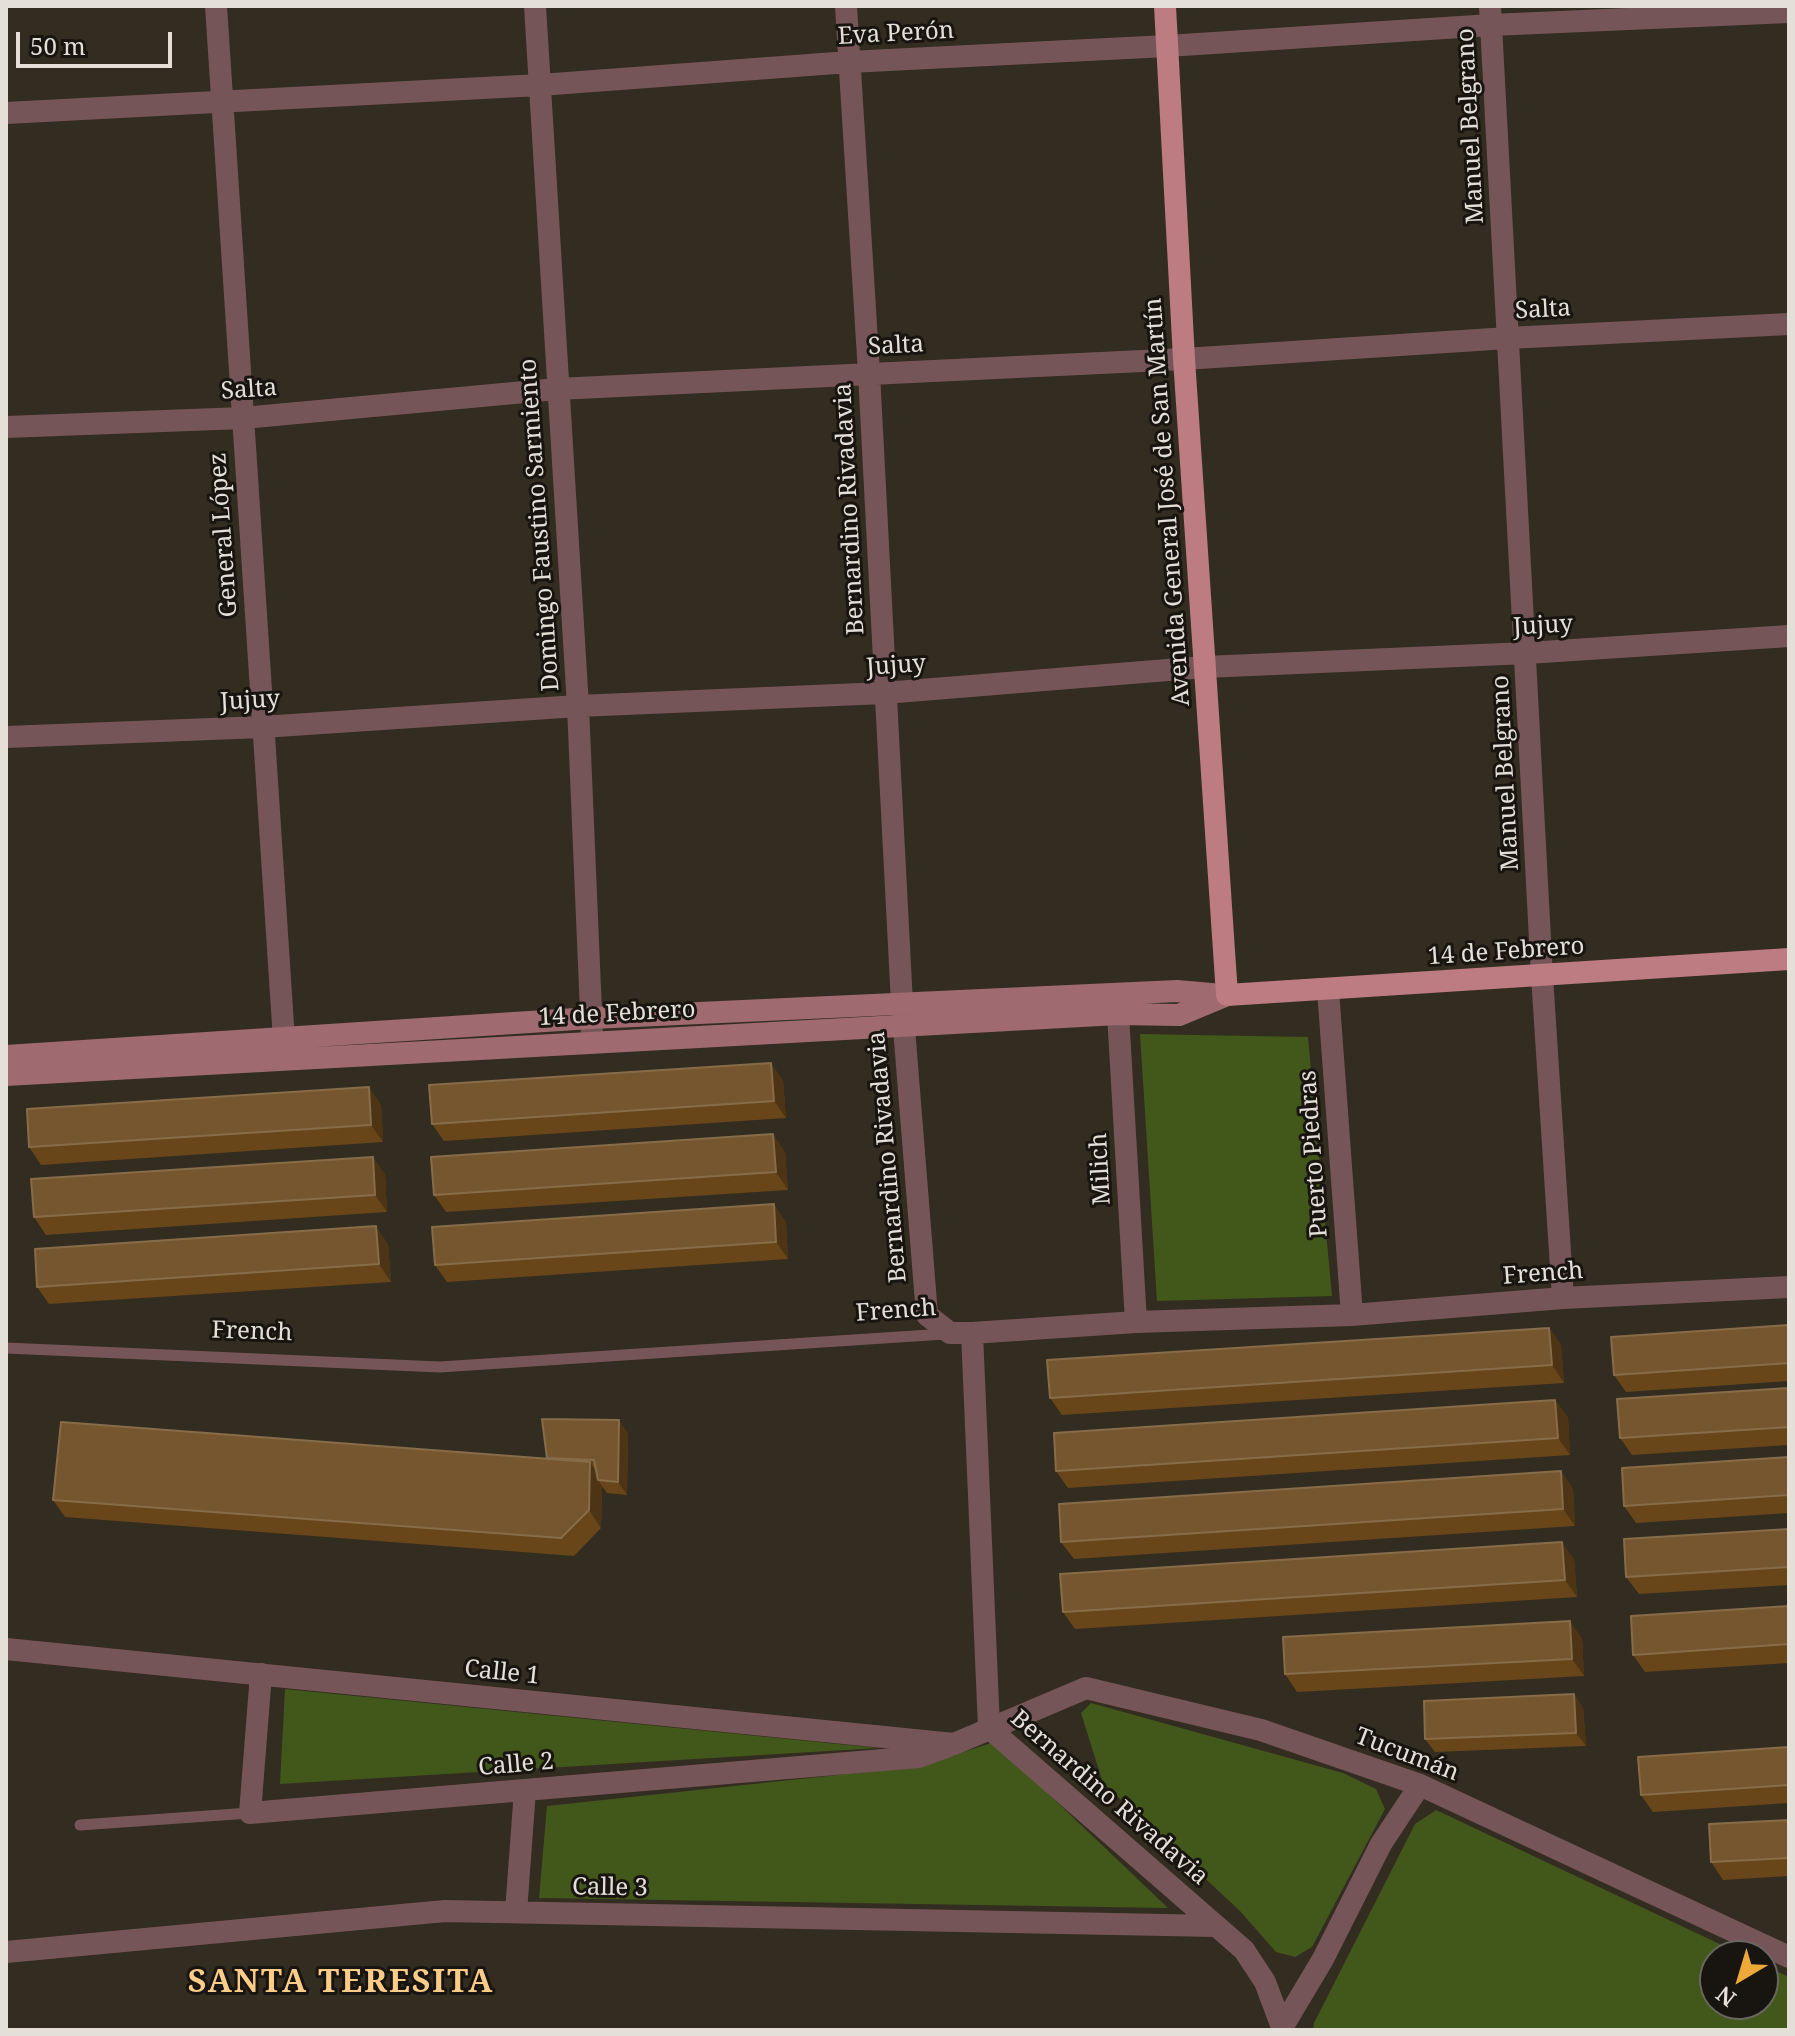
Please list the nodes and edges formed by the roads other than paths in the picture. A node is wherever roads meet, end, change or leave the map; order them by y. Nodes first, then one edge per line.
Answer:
1 (216, 6) edge
2 (535, 6) edge
3 (846, 6) edge
4 (1165, 6) edge
5 (1789, 12) edge
6 (1490, 16) edge
7 (1167, 46) junction
8 (849, 62) junction
9 (540, 85) junction
10 (221, 100) junction
11 (6, 113) edge
12 (1789, 324) edge
13 (1508, 338) junction
14 (1184, 359) junction
15 (869, 373) junction
16 (557, 389) junction
17 (243, 418) junction
18 (6, 427) edge
19 (1789, 636) edge
20 (1527, 653) junction
21 (1205, 667) junction
22 (884, 693) junction
23 (578, 706) junction
24 (262, 727) junction
25 (6, 737) edge
26 (1789, 959) edge
27 (1542, 976) junction
28 (1328, 990) junction
29 (1227, 995) junction
30 (902, 1014) junction
31 (1118, 1014) junction
32 (591, 1018) junction
33 (592, 1042) junction
34 (285, 1050) junction
35 (6, 1056) edge
36 (6, 1075) edge
37 (1789, 1287) edge
38 (1563, 1298) junction
39 (1352, 1315) junction
40 (1136, 1322) junction
41 (961, 1333) junction
42 (6, 1348) edge
43 (6, 1649) edge
44 (261, 1674) junction
45 (989, 1728) junction
46 (954, 1744) junction
47 (1420, 1785) junction
48 (525, 1790) junction
49 (250, 1813) junction
50 (80, 1825) dead end
51 (516, 1912) junction
52 (1216, 1926) junction
53 (6, 1952) edge
54 (1789, 1957) edge
55 (1278, 2029) edge

1 - 10 street, General López
2 - 9 street, Domingo Faustino Sarmiento
3 - 8 street, Bernardino Rivadavia
4 - 7 main road, Avenida General José de San Martín
5 - 6 street, Eva Perón
6 - 7 street, Eva Perón
6 - 13 street, Manuel Belgrano
7 - 8 street, Eva Perón
7 - 14 main road, Avenida General José de San Martín
8 - 9 street, Eva Perón
8 - 15 street, Bernardino Rivadavia
9 - 10 street, Eva Perón
9 - 16 street, Domingo Faustino Sarmiento
10 - 11 street, Eva Perón
10 - 17 street, General López
12 - 13 street, Salta
13 - 14 street, Salta
13 - 20 street, Manuel Belgrano
14 - 15 street, Salta
14 - 21 main road, Avenida General José de San Martín
15 - 16 street, Salta
15 - 22 street, Bernardino Rivadavia
16 - 17 street, Salta
16 - 23 street, Domingo Faustino Sarmiento
17 - 18 street, Salta
17 - 24 street, General López
19 - 20 street, Jujuy
20 - 21 street, Jujuy
20 - 27 street, Manuel Belgrano
21 - 22 street, Jujuy
21 - 29 main road, Avenida General José de San Martín
22 - 23 street, Jujuy
22 - 30 street, Bernardino Rivadavia
23 - 24 street, Jujuy
23 - 32 street, Domingo Faustino Sarmiento
24 - 25 street, Jujuy
24 - 34 street, General López
26 - 27 main road, 14 de Febrero
27 - 28 main road, 14 de Febrero
27 - 38 street, Manuel Belgrano
28 - 29 main road, 14 de Febrero
28 - 39 street, Puerto Piedras
29 - 30 main road, 14 de Febrero
29 - 31 main road, 14 de Febrero
30 - 31 main road, 14 de Febrero
30 - 32 main road, 14 de Febrero
30 - 33 main road, 14 de Febrero
30 - 41 street, Bernardino Rivadavia
31 - 40 street, Milich
32 - 33 street, Domingo Faustino Sarmiento
32 - 34 main road, 14 de Febrero
33 - 34 main road, 14 de Febrero
34 - 35 main road, 14 de Febrero
34 - 36 main road, 14 de Febrero
37 - 38 street, French
38 - 39 street, French
39 - 40 street, French
40 - 41 street, French
41 - 42 lane, French
41 - 45 street, Bernardino Rivadavia
43 - 44 street, Calle 1
44 - 46 street, Calle 1
44 - 49 street
45 - 46 street
45 - 47 street, Tucumán
45 - 52 street, Bernardino Rivadavia
46 - 48 street, Calle 2
47 - 54 street, Tucumán
47 - 55 street
48 - 49 street, Calle 2
48 - 51 street
49 - 50 lane, Calle 2
51 - 52 street, Calle 3
51 - 53 street, Calle 3
52 - 55 street, Bernardino Rivadavia

